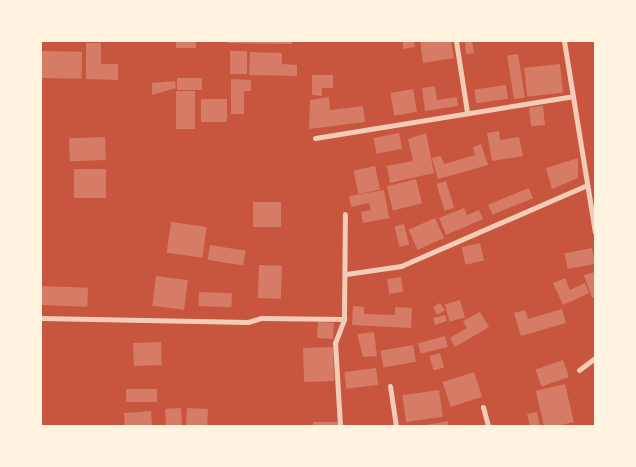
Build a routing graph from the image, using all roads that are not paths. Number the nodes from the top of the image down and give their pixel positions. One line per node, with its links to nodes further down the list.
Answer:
1 (456, 41): 4 (street)
2 (564, 41): 3 (street)
3 (573, 96): 4 (street); 6 (street)
4 (467, 112): 5 (street)
5 (315, 138)
6 (587, 185): 8 (street); 9 (street)
7 (345, 214): 9 (street)
8 (595, 232)
9 (346, 274): 11 (street)
10 (41, 318): 11 (street)
11 (344, 319): 16 (street)
12 (595, 358): 13 (street)
13 (579, 370)
14 (390, 386): 17 (street)
15 (483, 407): 18 (street)
16 (340, 426)
17 (396, 426)
18 (488, 426)

